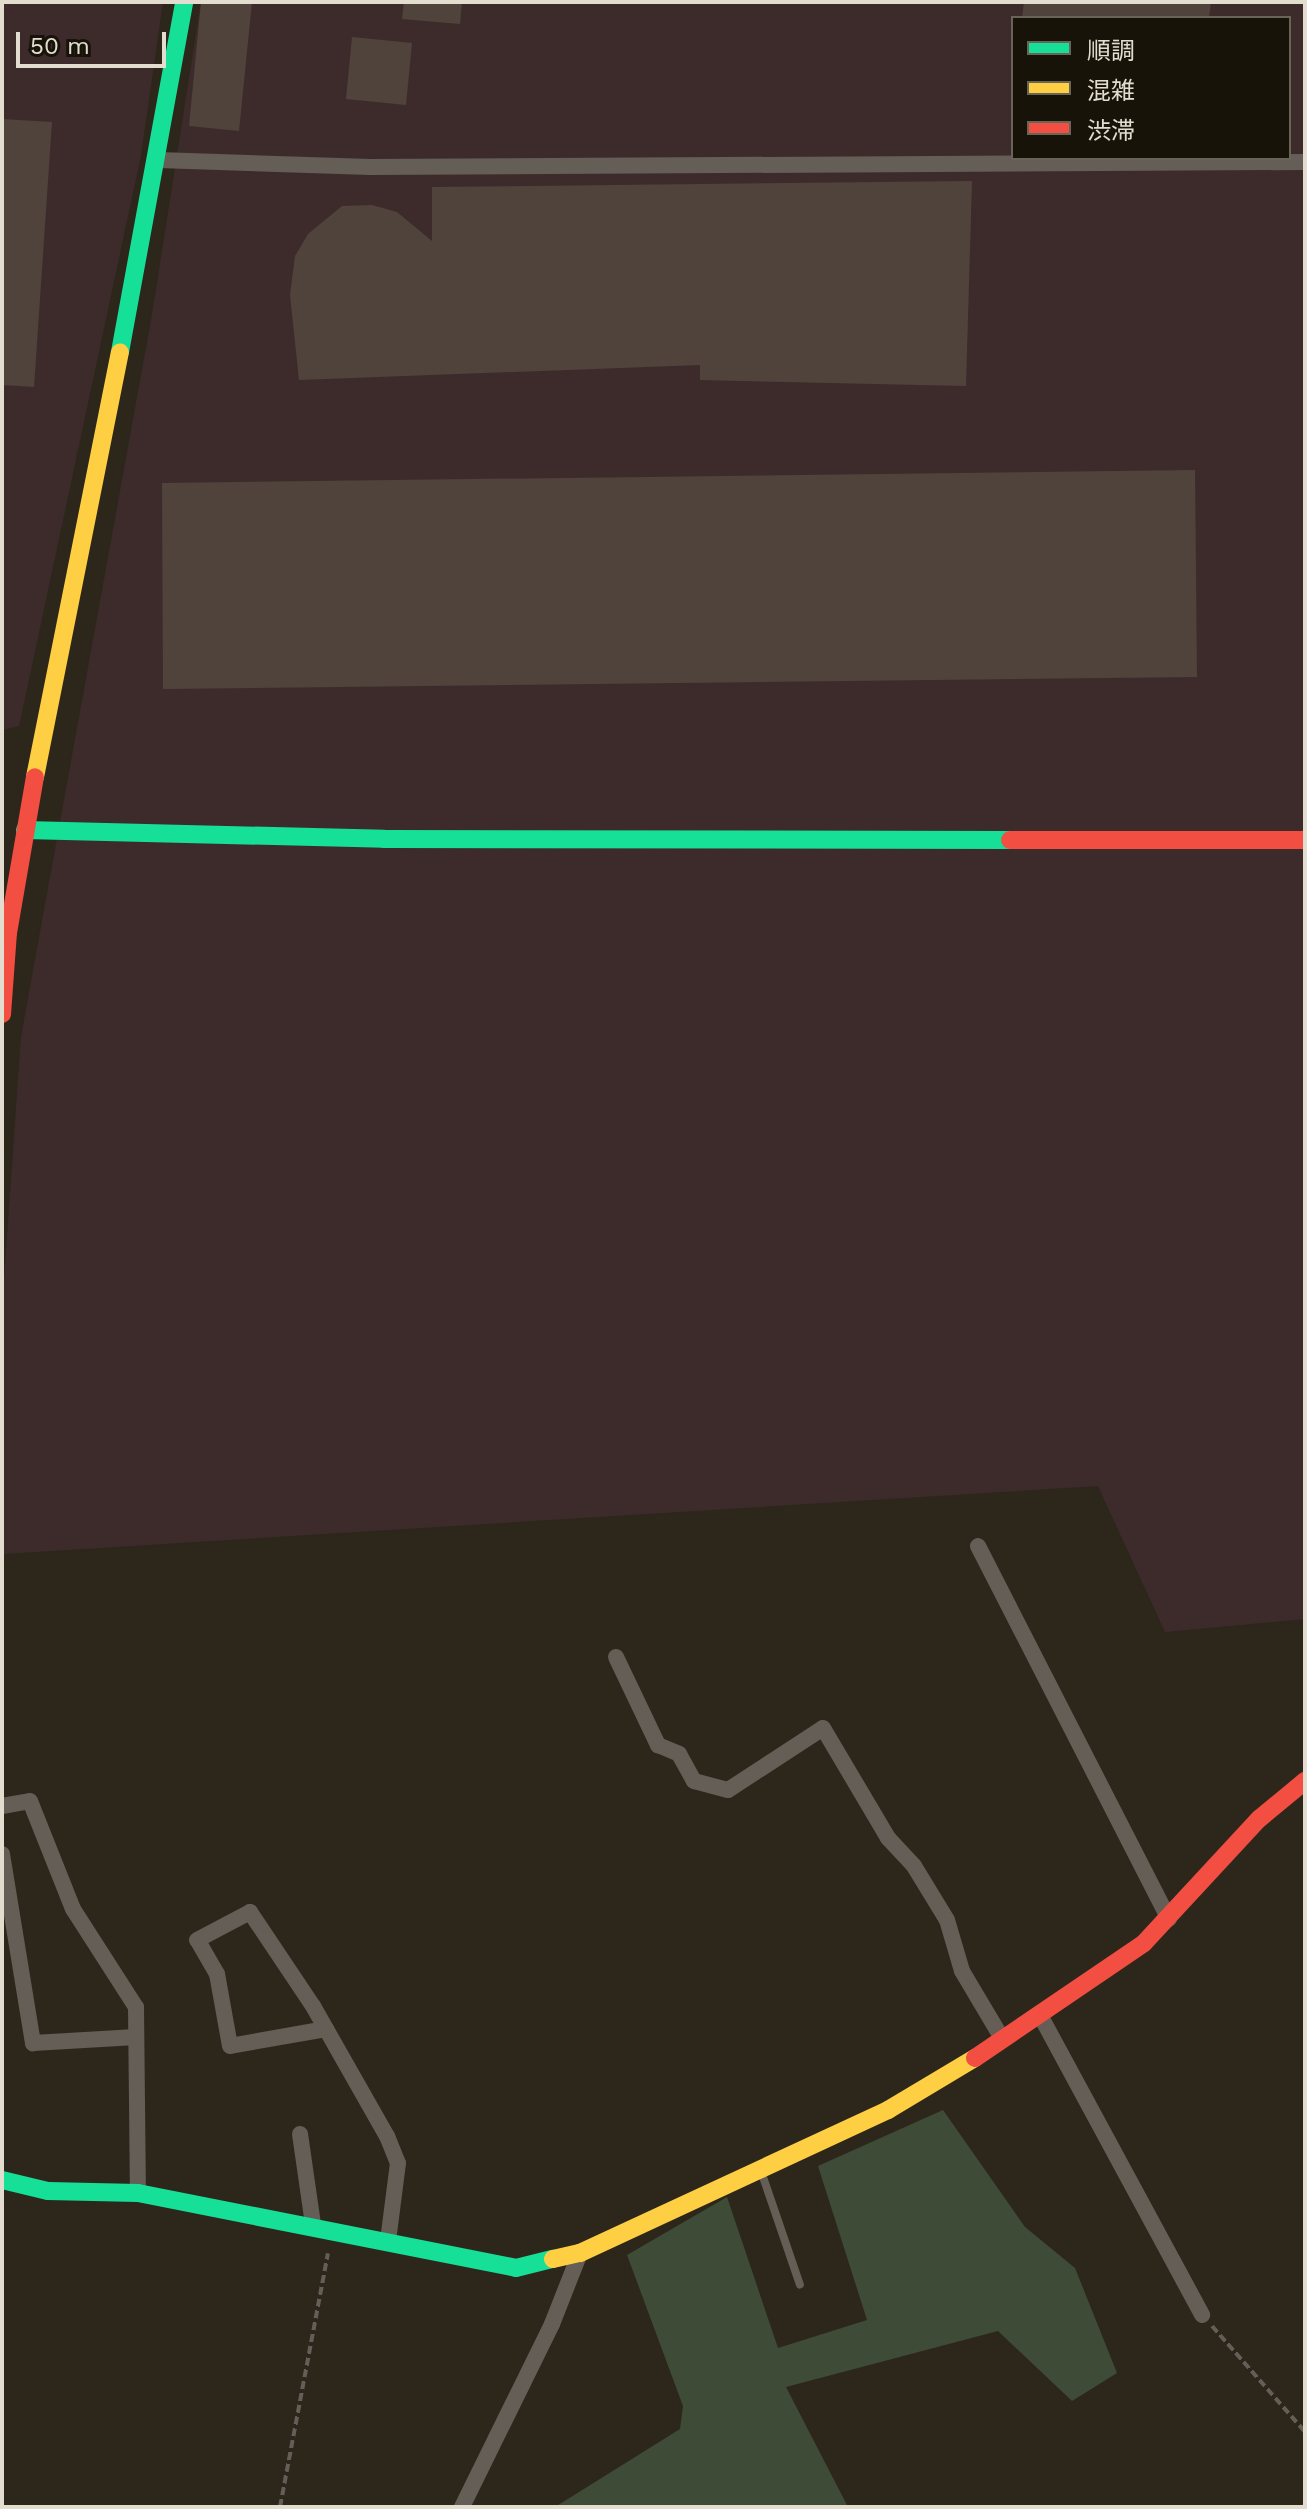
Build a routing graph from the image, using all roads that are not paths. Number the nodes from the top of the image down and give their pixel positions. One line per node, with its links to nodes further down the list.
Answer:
1 (184, 2): 2 (street)
2 (158, 160): 3 (street); 4 (street)
3 (1305, 162)
4 (25, 830): 5 (street); 6 (street)
5 (1305, 840)
6 (5, 934): 7 (street)
7 (2, 1014)
8 (978, 1546): 13 (street)
9 (616, 1657): 17 (street)
10 (1305, 1781): 13 (street)
11 (2, 1806): 16 (street)
12 (2, 1854): 16 (street)
13 (1169, 1919): 14 (street)
14 (1040, 2015): 17 (street); 26 (street)
15 (326, 2029): 15 (street); 23 (street)
16 (136, 2037): 21 (street)
17 (1003, 2040): 19 (street)
18 (300, 2134): 22 (street)
19 (761, 2170): 24 (street); 25 (lane)
20 (2, 2180): 21 (street)
21 (138, 2193): 22 (street)
22 (313, 2224): 23 (street)
23 (388, 2241): 24 (street)
24 (580, 2253): 27 (street)
25 (800, 2285)
26 (1202, 2315)
27 (462, 2507)

